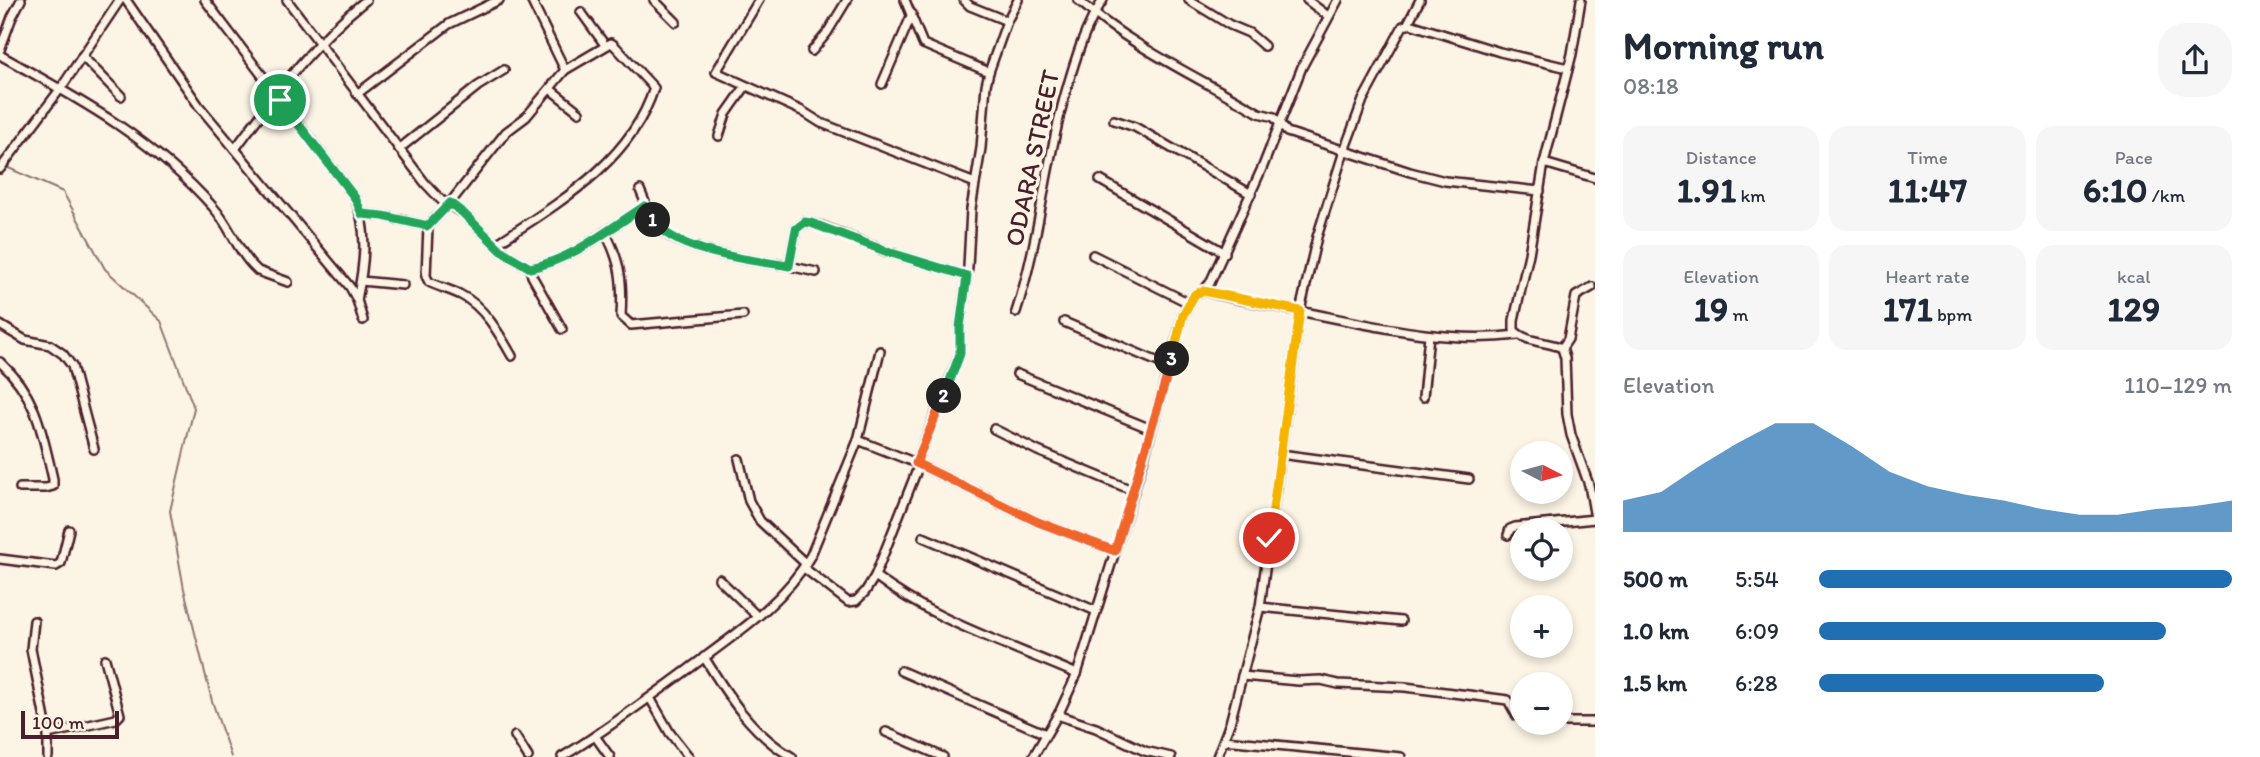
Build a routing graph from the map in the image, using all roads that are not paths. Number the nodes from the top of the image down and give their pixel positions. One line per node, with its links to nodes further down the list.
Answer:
1 (21, 0): 32 (street)
2 (120, 0): 35 (street)
3 (126, 0): 51 (street)
4 (205, 0): 45 (street)
5 (287, 0): 29 (street)
6 (366, 0): 29 (street)
7 (499, 0): 44 (street)
8 (531, 0): 38 (street)
9 (654, 0): 27 (street)
10 (759, 0): 41 (street)
11 (847, 0): 33 (street)
12 (905, 0): 23 (street)
13 (964, 0): 26 (street)
14 (1018, 0): 26 (street)
15 (1078, 0): 24 (street)
16 (1103, 0): 24 (street, ODARA STREET)
17 (1189, 0): 31 (street)
18 (1307, 0): 25 (street)
19 (1338, 0): 25 (street)
20 (1420, 0): 28 (street)
21 (1581, 0): 36 (street)
22 (581, 12): 30 (street)
23 (912, 13): 39 (street); 40 (street)
24 (1094, 14): 49 (street); 82 (street, ODARA STREET)
25 (1328, 16): 49 (street)
26 (1007, 21): 39 (street)
27 (676, 22)
28 (1407, 25): 36 (street); 53 (street)
29 (318, 42): 44 (street); 45 (street)
30 (604, 45): 38 (street); 67 (street)
31 (1264, 46)
32 (0, 50)
33 (812, 51)
34 (0, 55): 42 (street)
35 (82, 56): 42 (street); 46 (street)
36 (1568, 68): 54 (street)
37 (504, 70): 52 (street)
38 (565, 70): 43 (street)
39 (989, 72): 58 (street)
40 (882, 84)
41 (745, 87): 50 (street); 58 (street)
42 (61, 88): 55 (street); 75 (street)
43 (550, 89): 47 (street); 62 (street)
44 (357, 94): 52 (street)
45 (276, 95): 51 (street); 64 (street)
46 (121, 96)
47 (579, 113)
48 (1114, 120): 61 (street)
49 (1279, 125): 53 (street); 61 (street)
50 (719, 136)
51 (235, 149): 79 (street)
52 (399, 149): 62 (street)
53 (1344, 151): 60 (street); 81 (street)
54 (1544, 163): 56 (street); 60 (street)
55 (0, 169)
56 (1595, 178)
57 (1100, 180): 68 (street)
58 (975, 183): 73 (street)
59 (640, 190): 63 (street)
60 (1540, 191): 89 (street)
61 (1251, 194): 68 (street)
62 (450, 203): 65 (street); 67 (street)
63 (645, 206): 66 (street); 70 (street)
64 (362, 214): 65 (street); 74 (street)
65 (428, 226): 92 (street)
66 (605, 232): 71 (street); 83 (street)
67 (496, 244): 71 (street)
68 (1225, 253): 78 (street)
69 (1093, 255): 80 (street)
70 (789, 266): 72 (street); 73 (street)
71 (530, 268): 87 (street)
72 (816, 272)
73 (967, 276): 103 (street)
74 (361, 281): 76 (street); 79 (street)
75 (288, 282)
76 (403, 285)
77 (1592, 287): 90 (street)
78 (1203, 291): 80 (street); 81 (street)
79 (357, 300): 84 (street)
80 (1189, 303): 94 (street)
81 (1300, 311): 88 (street); 101 (street)
82 (1016, 312)
83 (743, 315)
84 (363, 320)
85 (1064, 322): 94 (street)
86 (0, 325): 100 (street)
87 (562, 328)
88 (1429, 335): 89 (street); 96 (street)
89 (1518, 335): 90 (street)
90 (1562, 348): 107 (street)
91 (880, 351): 99 (street)
92 (512, 356)
93 (0, 362): 105 (street)
94 (1170, 367): 98 (street)
95 (1017, 373): 98 (street)
96 (1423, 397)
97 (994, 429): 106 (street)
98 (1151, 429): 106 (street)
99 (858, 440): 103 (street); 113 (street)
100 (94, 449)
101 (1280, 454): 104 (street); 116 (street)
102 (739, 459): 113 (street)
103 (918, 464): 111 (street); 114 (street)
104 (1469, 480)
105 (20, 488)
106 (1134, 491): 111 (street)
107 (1595, 519): 109 (street)
108 (69, 530): 112 (street)
109 (1508, 536)
110 (923, 537): 117 (street)
111 (1115, 551): 117 (street)
112 (0, 559)
113 (805, 566): 114 (street); 118 (street)
114 (875, 576): 124 (street)
115 (719, 579): 118 (street)
116 (1260, 607): 120 (street); 125 (street)
117 (1096, 611): 124 (street)
118 (757, 616): 121 (street)
119 (34, 621): 132 (street)
120 (1401, 621)
121 (704, 657): 126 (street); 142 (street)
122 (105, 659): 132 (street)
123 (901, 671): 133 (street)
124 (1077, 674): 128 (street)
125 (1242, 676): 127 (street); 136 (street)
126 (650, 698): 135 (street); 141 (street)
127 (1510, 704)
128 (1057, 715): 133 (street); 145 (street)
129 (1573, 722): 130 (street)
130 (1595, 722)
131 (886, 732): 143 (street)
132 (48, 734): 137 (street)
133 (1046, 734): 144 (street)
134 (515, 736): 138 (street)
135 (595, 736): 139 (street); 140 (street)
136 (1224, 740): 146 (street); 147 (street)
137 (48, 757)
138 (528, 757)
139 (562, 757)
140 (610, 757)
141 (689, 757)
142 (792, 757)
143 (943, 757)
144 (1033, 757)
145 (1171, 757)
146 (1217, 757)
147 (1401, 757)

